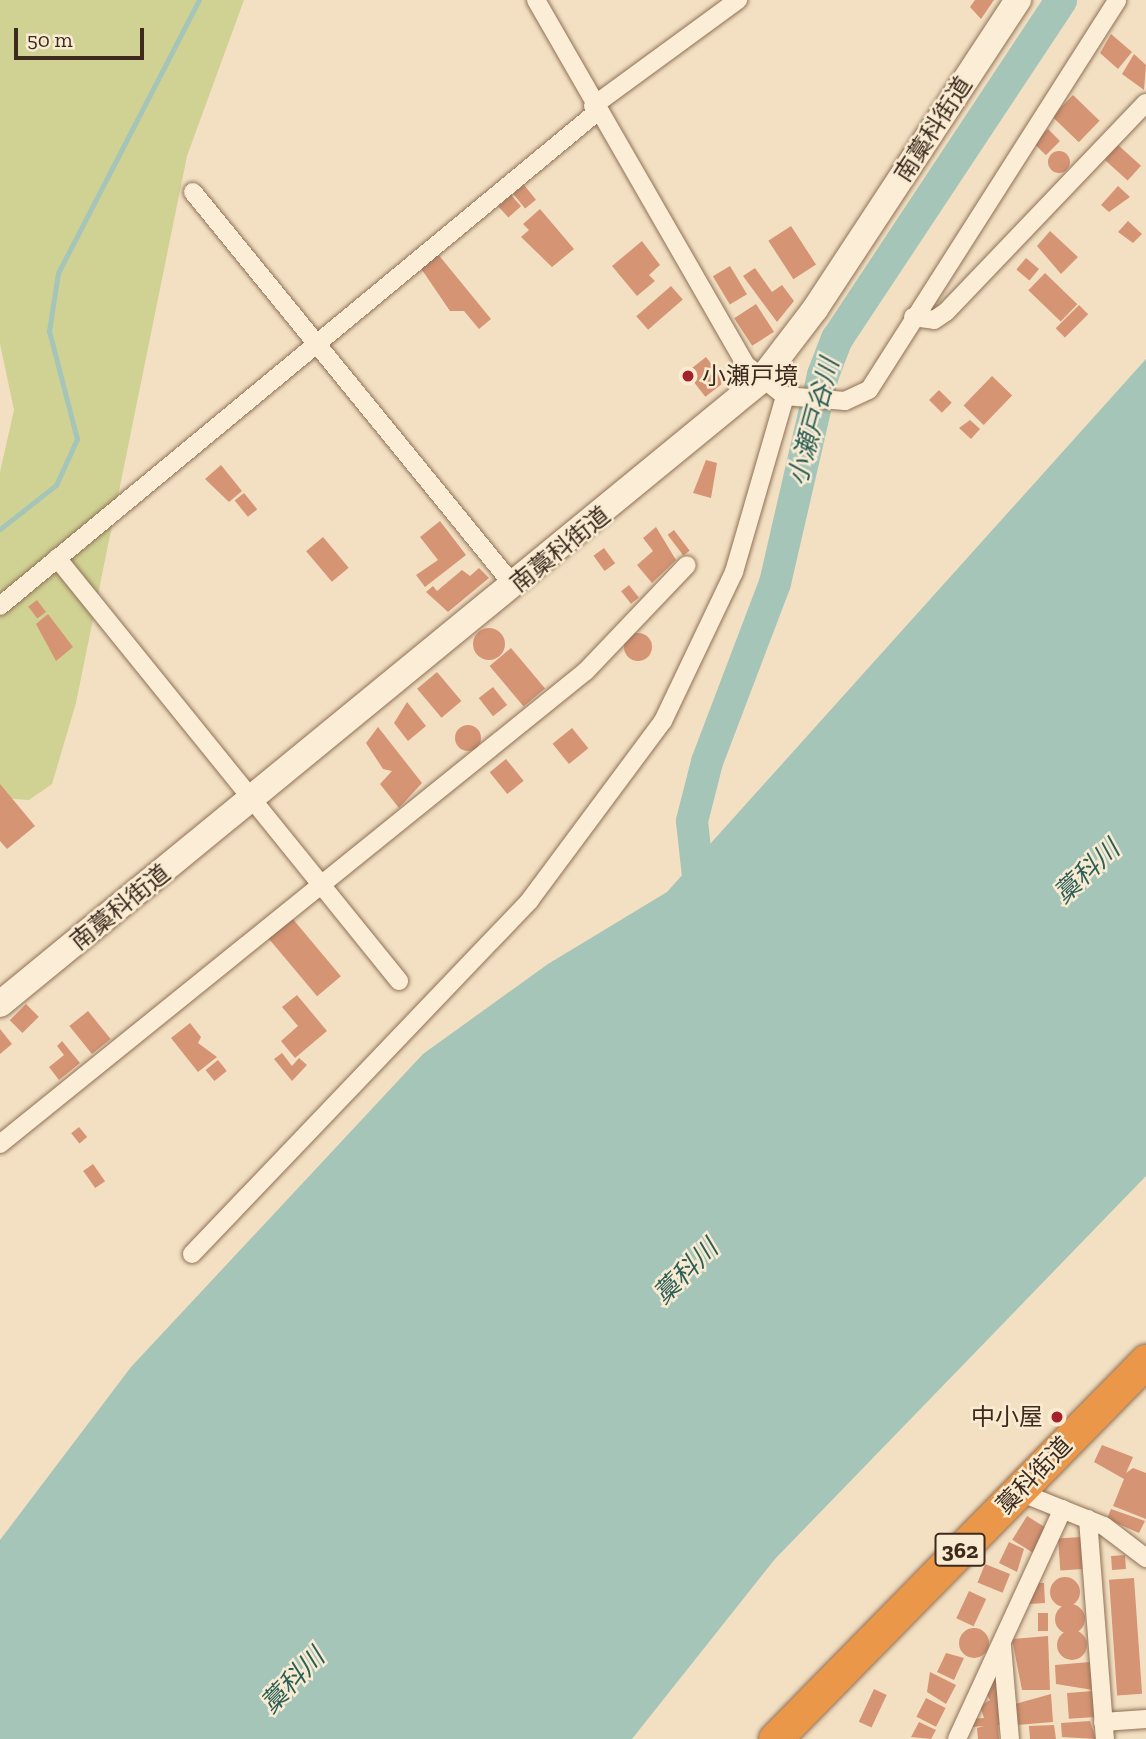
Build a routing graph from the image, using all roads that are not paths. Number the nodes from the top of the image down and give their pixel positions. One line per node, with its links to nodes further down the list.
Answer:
1 (536, 0): 6 (street)
2 (738, 0): 6 (street)
3 (1018, 0): 10 (main road, 南藁科街道)
4 (1117, 0): 8 (street)
5 (1146, 103): 8 (street)
6 (595, 109): 9 (street); 10 (street)
7 (193, 192): 9 (street)
8 (913, 317): 11 (street)
9 (318, 343): 12 (street); 14 (street)
10 (760, 381): 11 (street); 14 (main road, 南藁科街道)
11 (785, 396): 21 (street)
12 (57, 558): 15 (street); 16 (street)
13 (687, 565): 17 (street)
14 (514, 586): 16 (main road, 南藁科街道)
15 (0, 606)
16 (251, 800): 17 (street); 19 (main road, 南藁科街道)
17 (322, 886): 18 (street); 20 (street)
18 (399, 981)
19 (0, 1004)
20 (0, 1144)
21 (192, 1254)
22 (1146, 1361): 23 (highway, 藁科街道 / 362)
23 (1017, 1491): 24 (street); 30 (highway, 藁科街道 / 362)
24 (1063, 1509): 25 (street); 27 (street)
25 (1088, 1519): 26 (street); 29 (street)
26 (1146, 1558)
27 (1001, 1643): 31 (street); 32 (street)
28 (1146, 1719): 29 (street)
29 (1104, 1730)
30 (775, 1739)
31 (957, 1739)
32 (1010, 1739)

